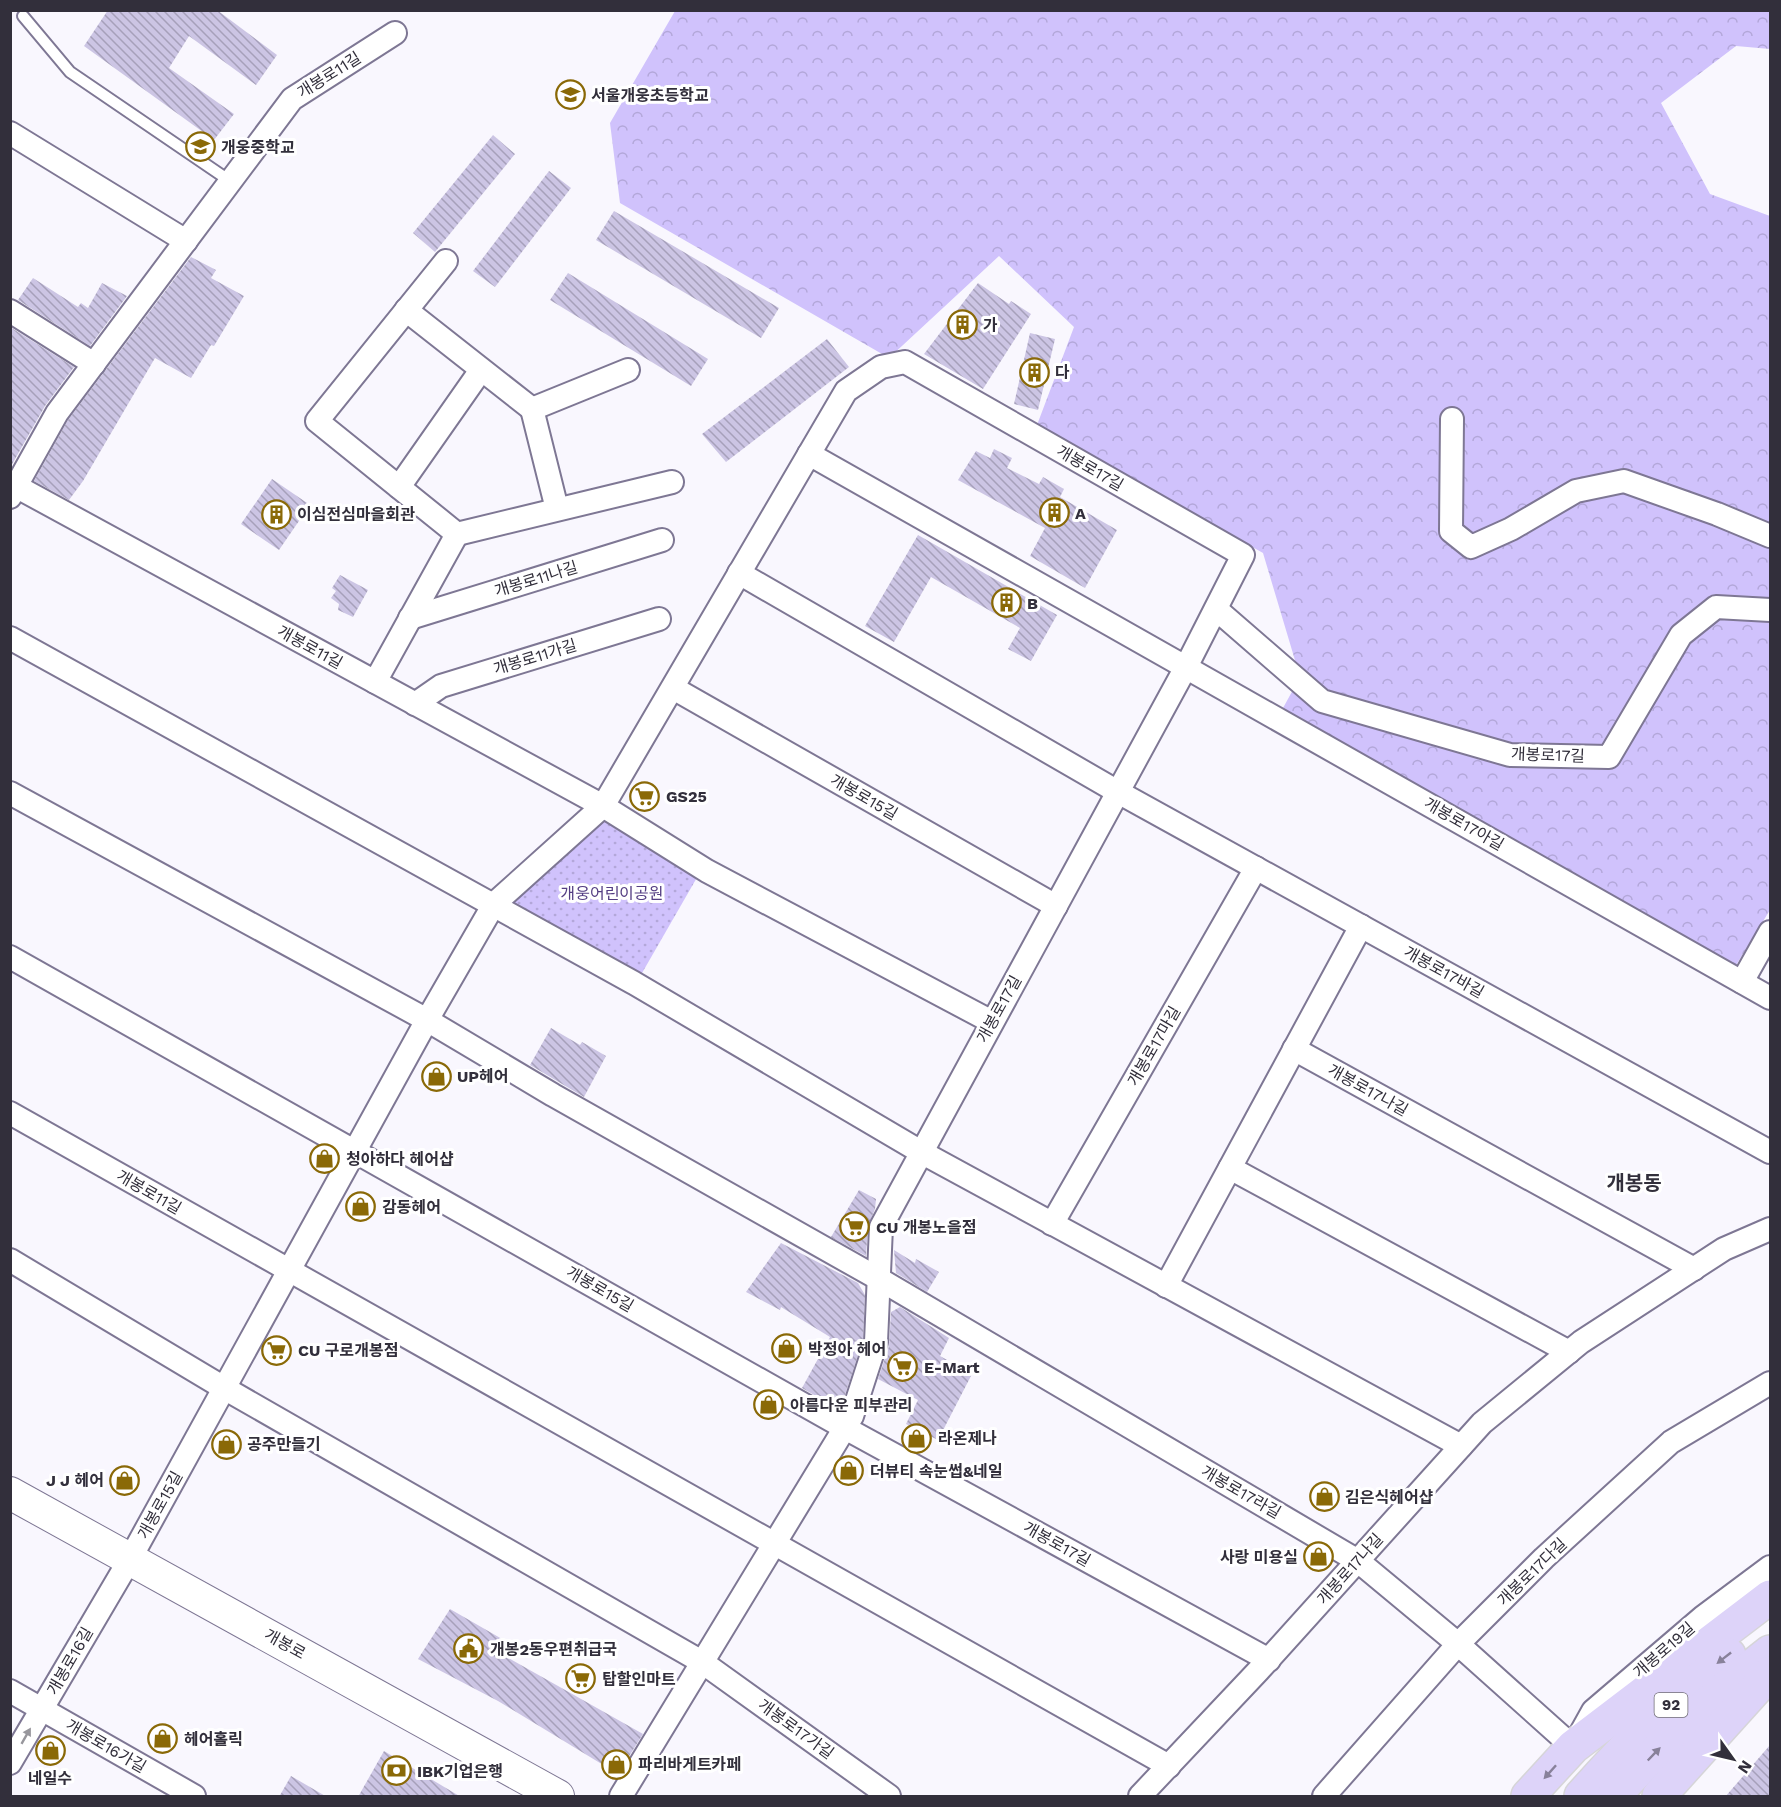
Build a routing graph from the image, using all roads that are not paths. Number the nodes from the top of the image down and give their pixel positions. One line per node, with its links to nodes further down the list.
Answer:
1 (22, 16): 4 (lane)
2 (395, 33): 4 (street, 개봉로11길)
3 (10, 133): 5 (street)
4 (230, 181): 5 (street, 개봉로11길)
5 (186, 241): 9 (street, 개봉로11길)
6 (446, 261): 7 (street)
7 (406, 310): 11 (street); 17 (street)
8 (10, 311): 9 (street)
9 (94, 363): 18 (street, 개봉로11길)
10 (881, 367): 15 (street, 개봉로15길); 24 (street, 개봉로17길)
11 (481, 370): 13 (street); 17 (street)
12 (628, 370): 13 (street)
13 (532, 409): 19 (street)
14 (1452, 419): 21 (street)
15 (809, 454): 23 (street, 개봉로15길); 29 (street)
16 (672, 482): 19 (street)
17 (399, 487): 20 (street)
18 (12, 489): 30 (street, 개봉로11길)
19 (557, 509): 20 (street)
20 (457, 534): 26 (street)
21 (1770, 536)
22 (662, 540): 26 (street, 개봉로11나길)
23 (740, 573): 31 (street, 개봉로15길); 34 (street)
24 (1216, 609): 25 (street, 개봉로17길); 29 (street, 개봉로17길)
25 (1770, 610)
26 (410, 618): 30 (street)
27 (659, 619): 32 (street, 개봉로11가길)
28 (10, 638): 37 (street)
29 (1186, 667): 34 (street, 개봉로17길); 42 (street, 개봉로17아길)
30 (375, 682): 32 (street, 개봉로11길)
31 (673, 688): 35 (street, 개봉로15길); 38 (street, 개봉로15길)
32 (415, 704): 35 (street, 개봉로11길)
33 (10, 792): 44 (street)
34 (1118, 792): 36 (street, 개봉로17바길); 38 (street, 개봉로17길)
35 (603, 806): 37 (street, 개봉로15길); 45 (street)
36 (1256, 868): 39 (street, 개봉로17바길); 52 (street, 개봉로17마길)
37 (494, 904): 44 (street, 개봉로15길); 49 (street)
38 (1056, 906): 45 (street, 개봉로17길)
39 (1361, 926): 46 (street); 50 (street, 개봉로17바길)
40 (1770, 932): 42 (street)
41 (10, 957): 48 (street)
42 (1742, 982): 43 (street, 개봉로17아길)
43 (1770, 998)
44 (427, 1020): 48 (street, 개봉로15길); 57 (street)
45 (992, 1022): 49 (street, 개봉로17길)
46 (1294, 1049): 51 (street); 55 (street, 개봉로17나길)
47 (10, 1113): 56 (street, 개봉로11길)
48 (355, 1150): 56 (street, 개봉로15길); 62 (street, 개봉로15길)
49 (921, 1152): 52 (street); 57 (street, 개봉로17길)
50 (1770, 1152)
51 (1230, 1168): 58 (street); 59 (street)
52 (1052, 1224): 58 (street)
53 (1770, 1229): 55 (street, 개봉로17나길)
54 (10, 1260): 61 (street)
55 (1694, 1269): 59 (street, 개봉로17나길)
56 (288, 1272): 61 (street, 개봉로15길); 65 (street)
57 (879, 1279): 62 (street, 개봉로17길); 67 (street, 개봉로17라길)
58 (1166, 1286): 63 (street)
59 (1569, 1352): 63 (street, 개봉로17나길)
60 (1770, 1383): 71 (street, 개봉로17다길)
61 (224, 1388): 66 (street, 개봉로15길); 74 (street)
62 (844, 1428): 65 (street, 개봉로17길); 73 (street, 개봉로17길)
63 (1461, 1446): 67 (street, 개봉로17나길)
64 (10, 1492): 66 (main road, 개봉로)
65 (775, 1542): 74 (street, 개봉로17길); 82 (street)
66 (130, 1559): 78 (street, 개봉로16길); 86 (main road, 개봉로)
67 (1358, 1561): 71 (street, 개봉로17라길); 73 (street, 개봉로17나길)
68 (1770, 1567): 80 (street, 개봉로19길)
69 (1770, 1597): 80 (main road)
70 (1770, 1622): 92 (main road, 92, one-way to 92)
71 (1458, 1644): 80 (street, 개봉로17라길); 90 (street, 개봉로17다길)
72 (1770, 1652): 93 (main road, 92, one-way to 72)
73 (1269, 1660): 82 (street, 개봉로17나길)
74 (702, 1662): 87 (street, 개봉로17길); 88 (street, 개봉로17가길)
75 (1770, 1673): 79 (main road)
76 (1770, 1686): 79 (main road)
77 (10, 1691): 78 (street, 개봉로16가길)
78 (42, 1709): 81 (street, 개봉로16길, one-way to 78); 84 (street, 개봉로16가길)
79 (1709, 1744): 83 (main road)
80 (1573, 1747): 91 (main road, one-way to 91)
81 (10, 1763)
82 (1169, 1766): 89 (street, 개봉로17나길)
83 (1668, 1787)
84 (165, 1790): 85 (street, 개봉로16가길)
85 (194, 1797)
86 (558, 1797)
87 (621, 1797)
88 (889, 1797)
89 (1140, 1797)
90 (1324, 1797)
91 (1528, 1797)
92 (1581, 1797)
93 (1614, 1797)

